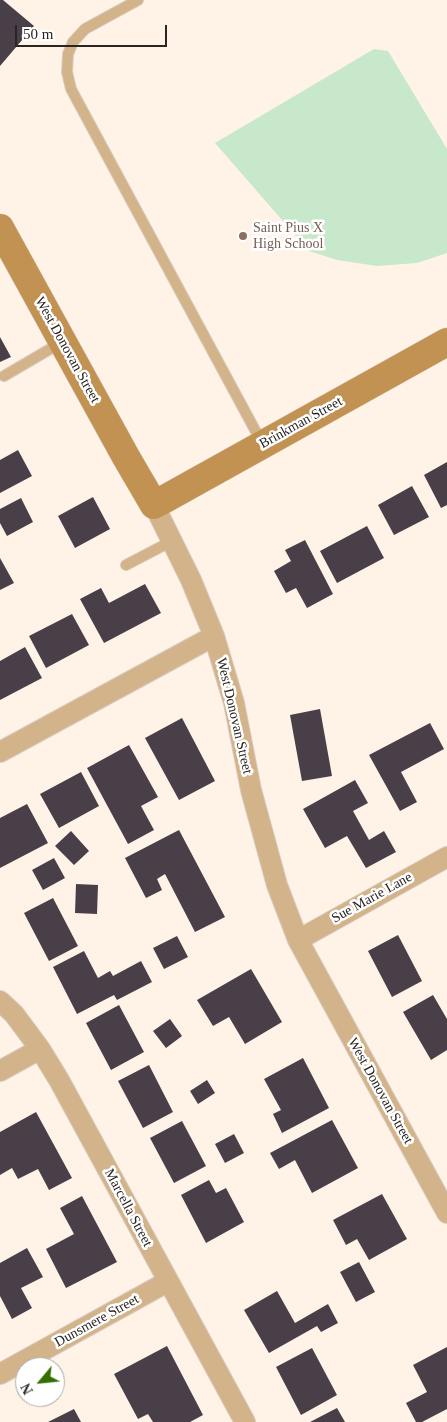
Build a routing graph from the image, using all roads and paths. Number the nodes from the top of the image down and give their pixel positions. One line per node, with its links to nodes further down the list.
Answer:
1 (138, 0): 6 (lane)
2 (0, 228): 3 (street, West Donovan Street)
3 (62, 342): 5 (lane); 7 (street, West Donovan Street)
4 (447, 342): 6 (street, Brinkman Street)
5 (4, 376)
6 (262, 444): 7 (street, Brinkman Street)
7 (154, 505): 8 (street, West Donovan Street)
8 (172, 541): 9 (lane); 10 (street, West Donovan Street)
9 (126, 565)
10 (214, 636): 11 (street); 13 (street, West Donovan Street)
11 (0, 752)
12 (447, 857): 13 (street, Sue Marie Lane)
13 (298, 940): 17 (street, West Donovan Street)
14 (0, 1001): 15 (street, Marcella Street)
15 (40, 1049): 16 (street); 18 (street, Marcella Street)
16 (0, 1071)
17 (447, 1213)
18 (167, 1282): 19 (street, Dunsmere Street); 20 (street, Marcella Street)
19 (0, 1374)
20 (244, 1422)

